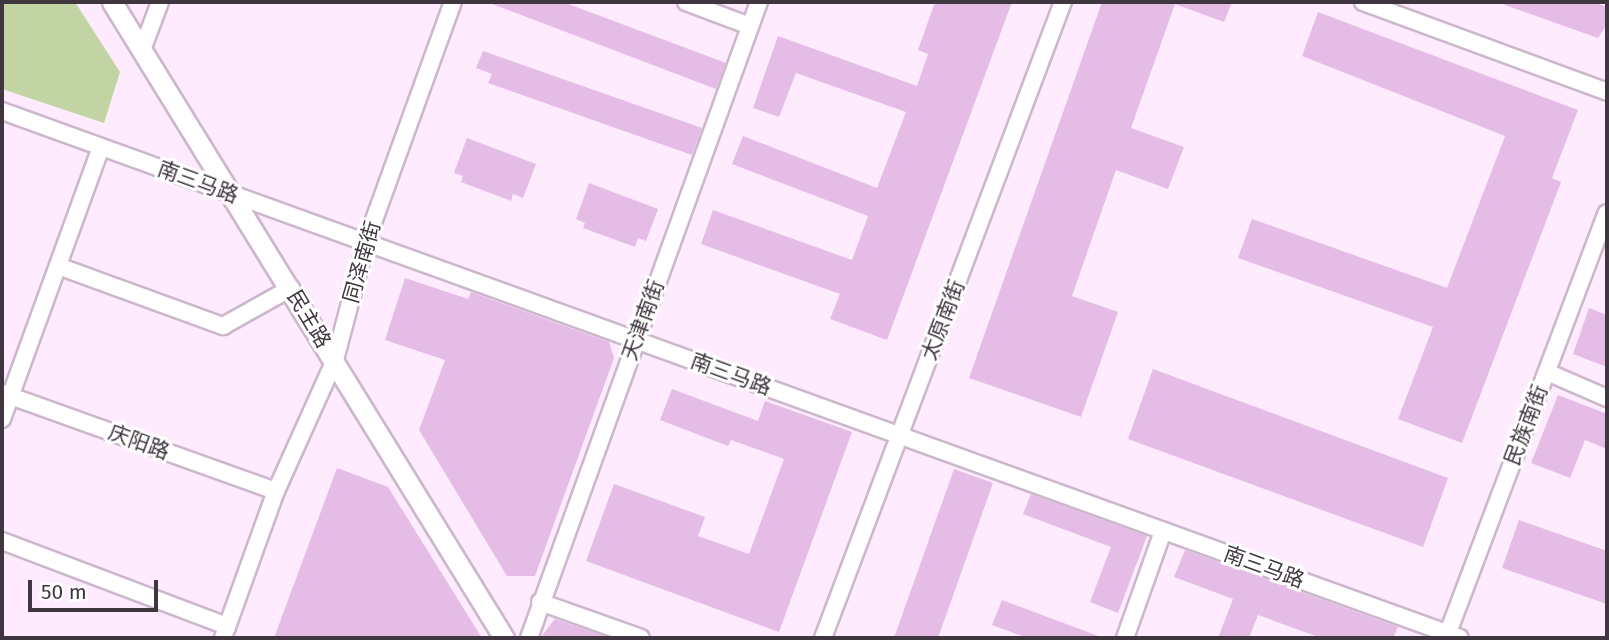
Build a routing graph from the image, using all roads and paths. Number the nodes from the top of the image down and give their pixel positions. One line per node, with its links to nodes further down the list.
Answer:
1 (112, 2): 9 (street, 民主路)
2 (160, 2): 9 (street)
3 (453, 2): 15 (street, 同泽南街)
4 (686, 2): 8 (street)
5 (759, 2): 8 (street, 天津南街)
6 (1063, 2): 24 (street, 太原南街)
7 (1363, 2): 10 (street)
8 (750, 26): 18 (street, 天津南街)
9 (142, 50): 13 (street, 民主路)
10 (1607, 92)
11 (2, 111): 12 (street, 南三马路)
12 (101, 147): 13 (street, 南三马路); 16 (street)
13 (226, 192): 15 (street, 南三马路); 17 (street, 民主路)
14 (1607, 213): 20 (street, 民族南街)
15 (366, 242): 18 (street, 南三马路); 19 (street, 同泽南街)
16 (58, 265): 17 (street); 21 (street)
17 (291, 288): 19 (street, 民主路)
18 (635, 340): 24 (street, 南三马路); 28 (street, 天津南街)
19 (335, 360): 25 (street, 同泽南街); 31 (street, 民主路)
20 (1547, 372): 22 (street); 30 (street, 民族南街)
21 (6, 395): 23 (street); 25 (street, 庆阳路)
22 (1607, 398)
23 (2, 419)
24 (899, 435): 26 (street, 南三马路); 34 (street, 太原南街)
25 (276, 491): 29 (street, 同泽南街)
26 (1163, 531): 30 (street, 南三马路); 35 (street)
27 (2, 541): 29 (street)
28 (540, 602): 32 (street, 天津南街); 33 (street)
29 (225, 632)
30 (1451, 637)
31 (504, 638)
32 (529, 638)
33 (641, 638)
34 (823, 638)
35 (1125, 638)

